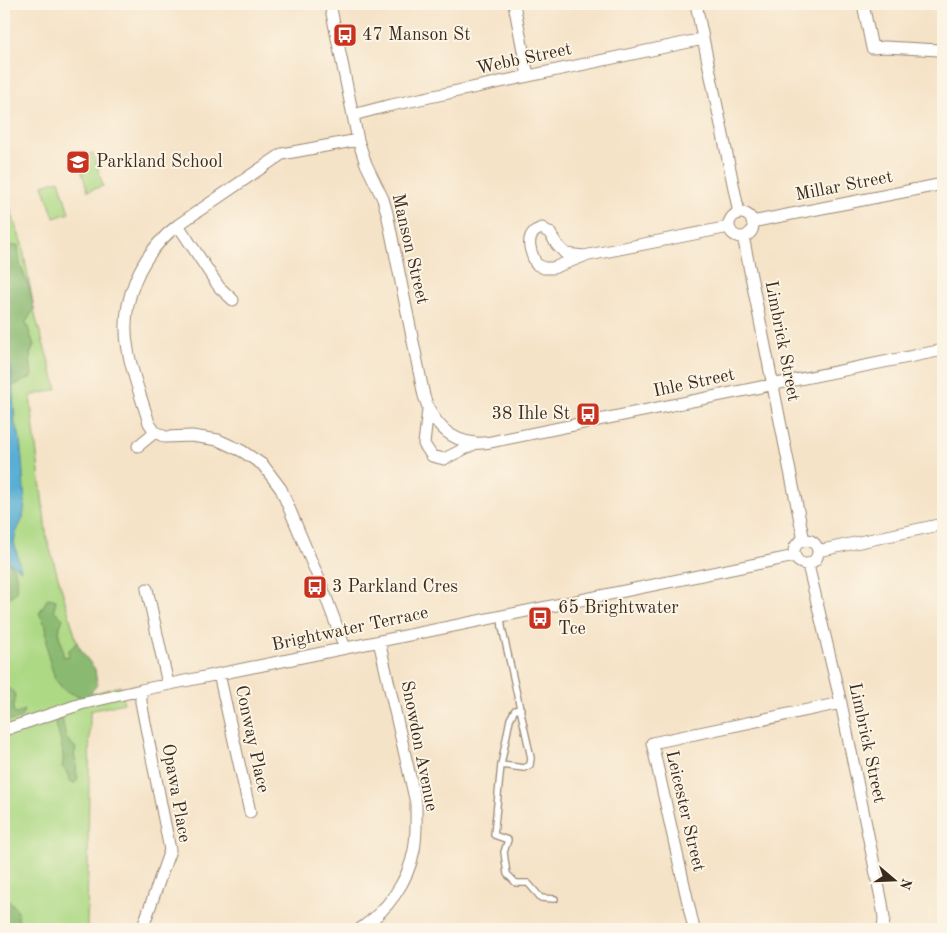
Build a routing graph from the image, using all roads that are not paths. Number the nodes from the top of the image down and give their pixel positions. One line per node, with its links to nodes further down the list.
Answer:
1 (330, 4): 8 (street, Manson Street)
2 (514, 4): 7 (street)
3 (696, 4): 5 (street)
4 (863, 4): 6 (street)
5 (703, 39): 7 (street, Webb Street); 11 (street)
6 (940, 50)
7 (528, 76): 8 (street, Webb Street)
8 (353, 115): 9 (street, Manson Street)
9 (358, 140): 13 (street); 20 (street, Manson Street)
10 (943, 184): 12 (street, Millar Street)
11 (737, 214): 12 (street); 14 (street)
12 (752, 222): 15 (street)
13 (178, 225): 17 (street); 21 (street)
14 (729, 228): 15 (street); 16 (street)
15 (742, 237): 19 (street, Limbrick Street)
16 (584, 256): 16 (street)
17 (232, 300)
18 (943, 350): 19 (street, Ihle Street)
19 (772, 384): 23 (street, Ihle Street); 26 (street, Limbrick Street)
20 (428, 408): 22 (street, Manson Street); 23 (street)
21 (155, 432): 24 (street); 33 (street)
22 (453, 436): 23 (street, Ihle Street)
23 (476, 443)
24 (138, 446)
25 (943, 524): 27 (street)
26 (804, 540): 27 (street); 28 (street)
27 (818, 551): 29 (street)
28 (795, 556): 29 (street); 31 (street, Brightwater Terrace)
29 (808, 565): 37 (street, Limbrick Street)
30 (147, 589): 35 (street)
31 (500, 616): 32 (street, Brightwater Terrace); 38 (lane)
32 (379, 641): 33 (street, Brightwater Terrace); 44 (street, Snowdon Avenue)
33 (345, 648): 34 (street, Brightwater Terrace)
34 (219, 674): 35 (street, Brightwater Terrace); 41 (street, Conway Place)
35 (168, 684): 36 (street, Brightwater Terrace)
36 (141, 690): 39 (street, Brightwater Terrace); 43 (street, Opawa Place)
37 (841, 703): 45 (street, Leicester Street); 46 (street, Limbrick Street)
38 (521, 709): 40 (lane); 40 (lane)
39 (4, 730)
40 (501, 765): 42 (lane)
41 (250, 812)
42 (555, 899)
43 (146, 929)
44 (360, 929)
45 (694, 929)
46 (882, 929)

